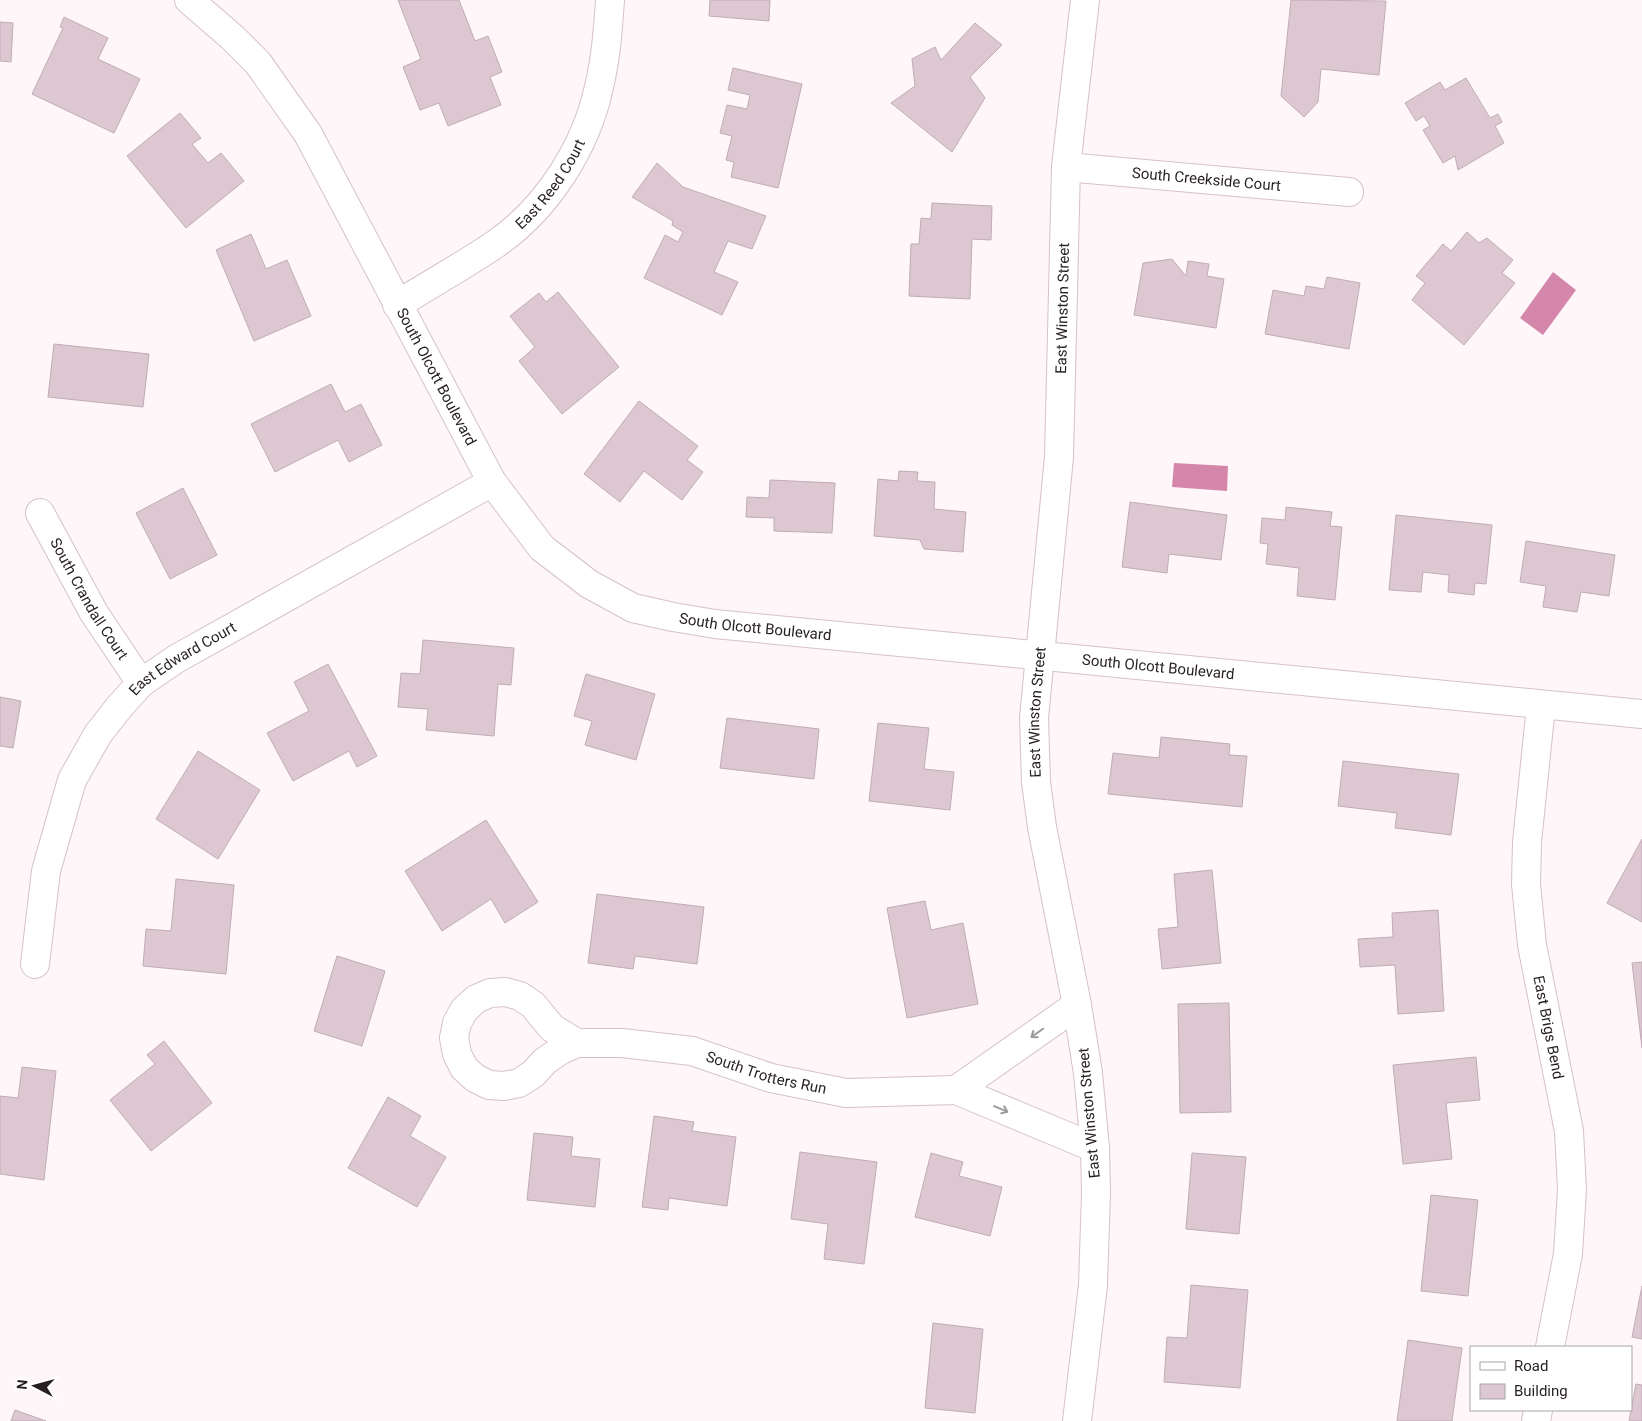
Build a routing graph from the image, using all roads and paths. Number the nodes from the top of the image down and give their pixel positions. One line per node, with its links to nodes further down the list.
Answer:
1 (189, 0): 6 (street, South Olcott Boulevard)
2 (610, 0): 6 (street, East Reed Court)
3 (1085, 0): 4 (street, East Winston Street)
4 (1066, 167): 5 (street, South Creekside Court); 9 (street, East Winston Street)
5 (1349, 192)
6 (397, 305): 7 (street, South Olcott Boulevard)
7 (492, 482): 9 (street, South Olcott Boulevard); 10 (street, East Edward Court)
8 (40, 513): 10 (street, South Crandall Court)
9 (1040, 655): 11 (street, South Olcott Boulevard); 14 (street, East Winston Street)
10 (141, 683): 13 (street, East Edward Court)
11 (1541, 706): 12 (street, South Olcott Boulevard); 18 (street, East Brigs Bend)
12 (1642, 714)
13 (35, 964)
14 (1077, 1005): 16 (street, one-way to 16); 17 (street, East Winston Street)
15 (577, 1043): 16 (street, South Trotters Run)
16 (956, 1090): 17 (street, South Trotters Run, one-way to 17)
17 (1095, 1148): 19 (street, East Winston Street)
18 (1550, 1346)
19 (1077, 1421)

